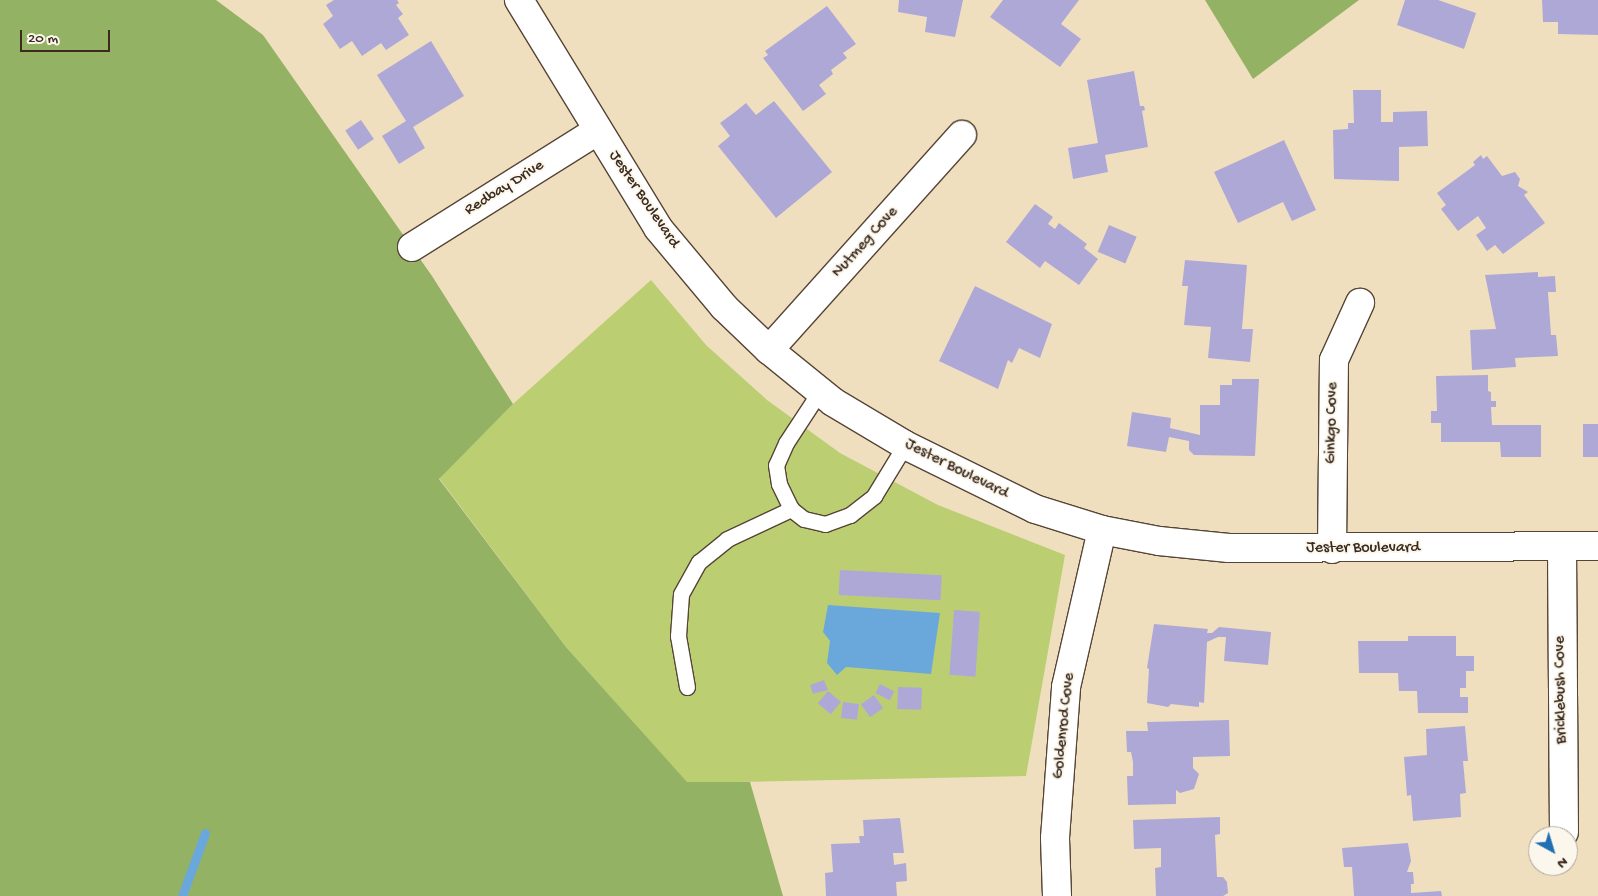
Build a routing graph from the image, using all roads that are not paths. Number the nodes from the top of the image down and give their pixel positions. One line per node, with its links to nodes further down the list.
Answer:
1 (519, 0): 2 (street, Jester Boulevard)
2 (597, 131): 4 (street, Redbay Drive); 6 (street, Jester Boulevard)
3 (962, 135): 6 (street, Nutmeg Cove)
4 (412, 248)
5 (1360, 303): 13 (street, Ginkgo Cove)
6 (769, 350): 7 (street, Jester Boulevard)
7 (820, 391): 8 (street, Jester Boulevard); 9 (lane)
8 (905, 445): 9 (lane); 10 (street, Jester Boulevard)
9 (791, 509): 14 (lane)
10 (1102, 530): 13 (street, Jester Boulevard); 16 (street, Goldenrod Cove)
11 (1598, 546): 12 (street, Jester Boulevard)
12 (1562, 548): 13 (street, Jester Boulevard); 15 (street, Bricklebush Cove)
13 (1332, 549)
14 (687, 687)
15 (1564, 826)
16 (1057, 896)

